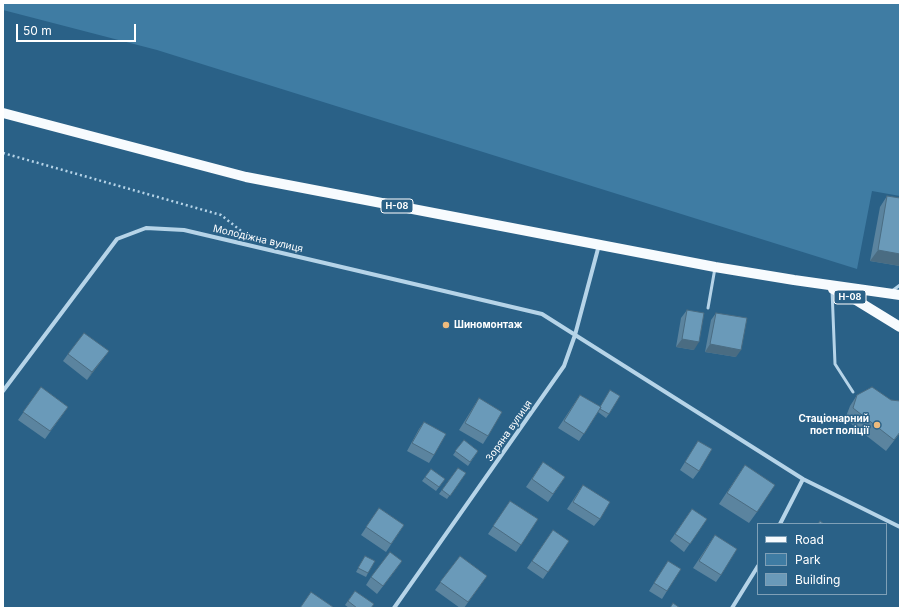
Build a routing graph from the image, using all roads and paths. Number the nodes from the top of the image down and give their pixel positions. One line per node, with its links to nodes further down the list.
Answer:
1 (3, 113): 4 (main road, Н-08)
2 (3, 153): 3 (path)
3 (250, 237)
4 (599, 245): 5 (main road, Н-08); 13 (street, Зоряна вулиця)
5 (715, 267): 6 (main road, Н-08); 11 (lane)
6 (794, 280): 8 (main road, Н-08); 9 (main road, Н-08)
7 (900, 285): 9 (lane)
8 (832, 289): 12 (main road, Н-08); 15 (lane)
9 (889, 293): 10 (main road, Н-08)
10 (900, 295)
11 (708, 308)
12 (900, 327)
13 (575, 335): 14 (street, Молодіжна вулиця); 16 (street, Молодіжна вулиця); 20 (street, Зоряна вулиця)
14 (3, 391)
15 (853, 392)
16 (803, 479): 17 (street); 18 (street, Молодіжна вулиця)
17 (781, 523)
18 (900, 527)
19 (757, 568): 21 (street)
20 (394, 608)
21 (732, 608)

